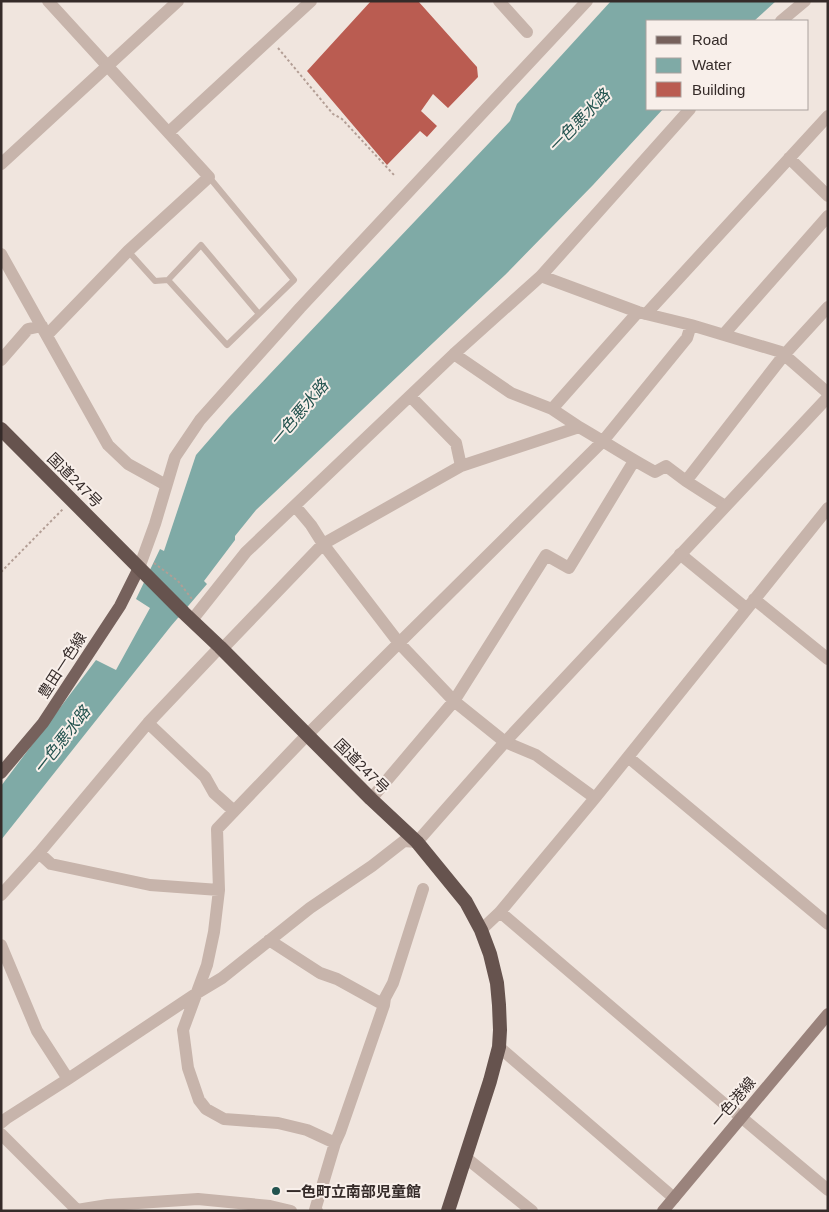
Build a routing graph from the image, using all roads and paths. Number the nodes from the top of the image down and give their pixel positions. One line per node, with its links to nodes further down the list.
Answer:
1 (48, 1): 10 (street)
2 (178, 1): 10 (street)
3 (311, 1): 9 (street)
4 (499, 1): 8 (street)
5 (587, 1): 42 (street)
6 (805, 1): 7 (street)
7 (781, 20)
8 (527, 32)
9 (270, 39): 13 (street); 16 (path)
10 (107, 66): 13 (street); 15 (street)
11 (689, 110): 22 (street)
12 (828, 116): 14 (street)
13 (169, 132): 17 (street)
14 (789, 158): 18 (street); 25 (street)
15 (1, 164)
16 (394, 175)
17 (209, 176): 20 (street); 26 (lane)
18 (828, 196)
19 (828, 216): 29 (street)
20 (128, 250): 23 (lane); 28 (street)
21 (1, 254): 28 (street)
22 (541, 276): 25 (street); 30 (street)
23 (168, 280): 26 (lane); 26 (lane)
24 (828, 307): 31 (street)
25 (642, 313): 27 (street); 35 (street)
26 (259, 314)
27 (691, 325): 29 (street); 38 (street)
28 (44, 331): 32 (street); 42 (street)
29 (724, 334): 31 (street)
30 (454, 354): 34 (street); 35 (street)
31 (784, 355): 33 (street); 41 (street)
32 (1, 360)
33 (828, 395): 45 (street)
34 (410, 396): 40 (street); 44 (street)
35 (552, 409): 36 (street)
36 (579, 427): 38 (street); 40 (street)
37 (1, 429): 51 (highway, 国道247号)
38 (603, 441): 39 (street); 55 (street)
39 (634, 461): 41 (street); 58 (street)
40 (461, 466): 47 (street)
41 (686, 481): 45 (street)
42 (166, 485): 51 (street)
43 (66, 506): 50 (path)
44 (295, 506): 47 (street); 54 (street)
45 (724, 506): 48 (street)
46 (828, 508): 53 (street)
47 (323, 544): 55 (street); 56 (street)
48 (680, 554): 53 (street); 61 (street)
49 (153, 562): 52 (path)
50 (1, 572)
51 (144, 572): 54 (highway, 国道247号); 63 (main road, 豊田一色線)
52 (194, 602)
53 (750, 604): 57 (street); 62 (street)
54 (188, 616): 56 (highway, 国道247号)
55 (399, 643): 58 (street); 60 (street)
56 (220, 646): 59 (street); 60 (highway, 国道247号)
57 (828, 659)
58 (454, 701): 61 (street); 65 (street)
59 (148, 723): 66 (street); 68 (street)
60 (307, 735): 65 (highway, 国道247号); 66 (street)
61 (505, 742): 64 (street); 67 (street)
62 (628, 757): 64 (street); 73 (street)
63 (1, 773)
64 (595, 798): 72 (street)
65 (371, 799): 67 (highway, 国道247号)
66 (234, 811): 70 (street)
67 (417, 842): 74 (highway, 国道247号); 75 (street)
68 (40, 853): 70 (street); 71 (street)
69 (423, 889): 78 (street)
70 (219, 890): 77 (street)
71 (1, 895)
72 (500, 912): 74 (street); 82 (street)
73 (828, 924)
74 (481, 930): 80 (highway, 国道247号)
75 (270, 940): 77 (street); 78 (street)
76 (1, 945): 81 (street)
77 (197, 993): 81 (street); 85 (street)
78 (384, 1005): 85 (street)
79 (828, 1014): 82 (main road, 一色港線)
80 (499, 1047): 86 (highway, 国道247号); 88 (street)
81 (68, 1079): 83 (street)
82 (741, 1117): 87 (street); 88 (main road, 一色港線)
83 (1, 1123)
84 (1, 1134): 90 (street)
85 (335, 1143): 92 (street)
86 (465, 1157): 93 (highway, 国道247号); 94 (street)
87 (828, 1190)
88 (674, 1198): 95 (main road, 一色港線)
89 (198, 1205): 90 (street); 91 (street)
90 (107, 1208)
91 (291, 1211)
92 (316, 1211)
93 (448, 1211)
94 (532, 1211)
95 (663, 1211)

